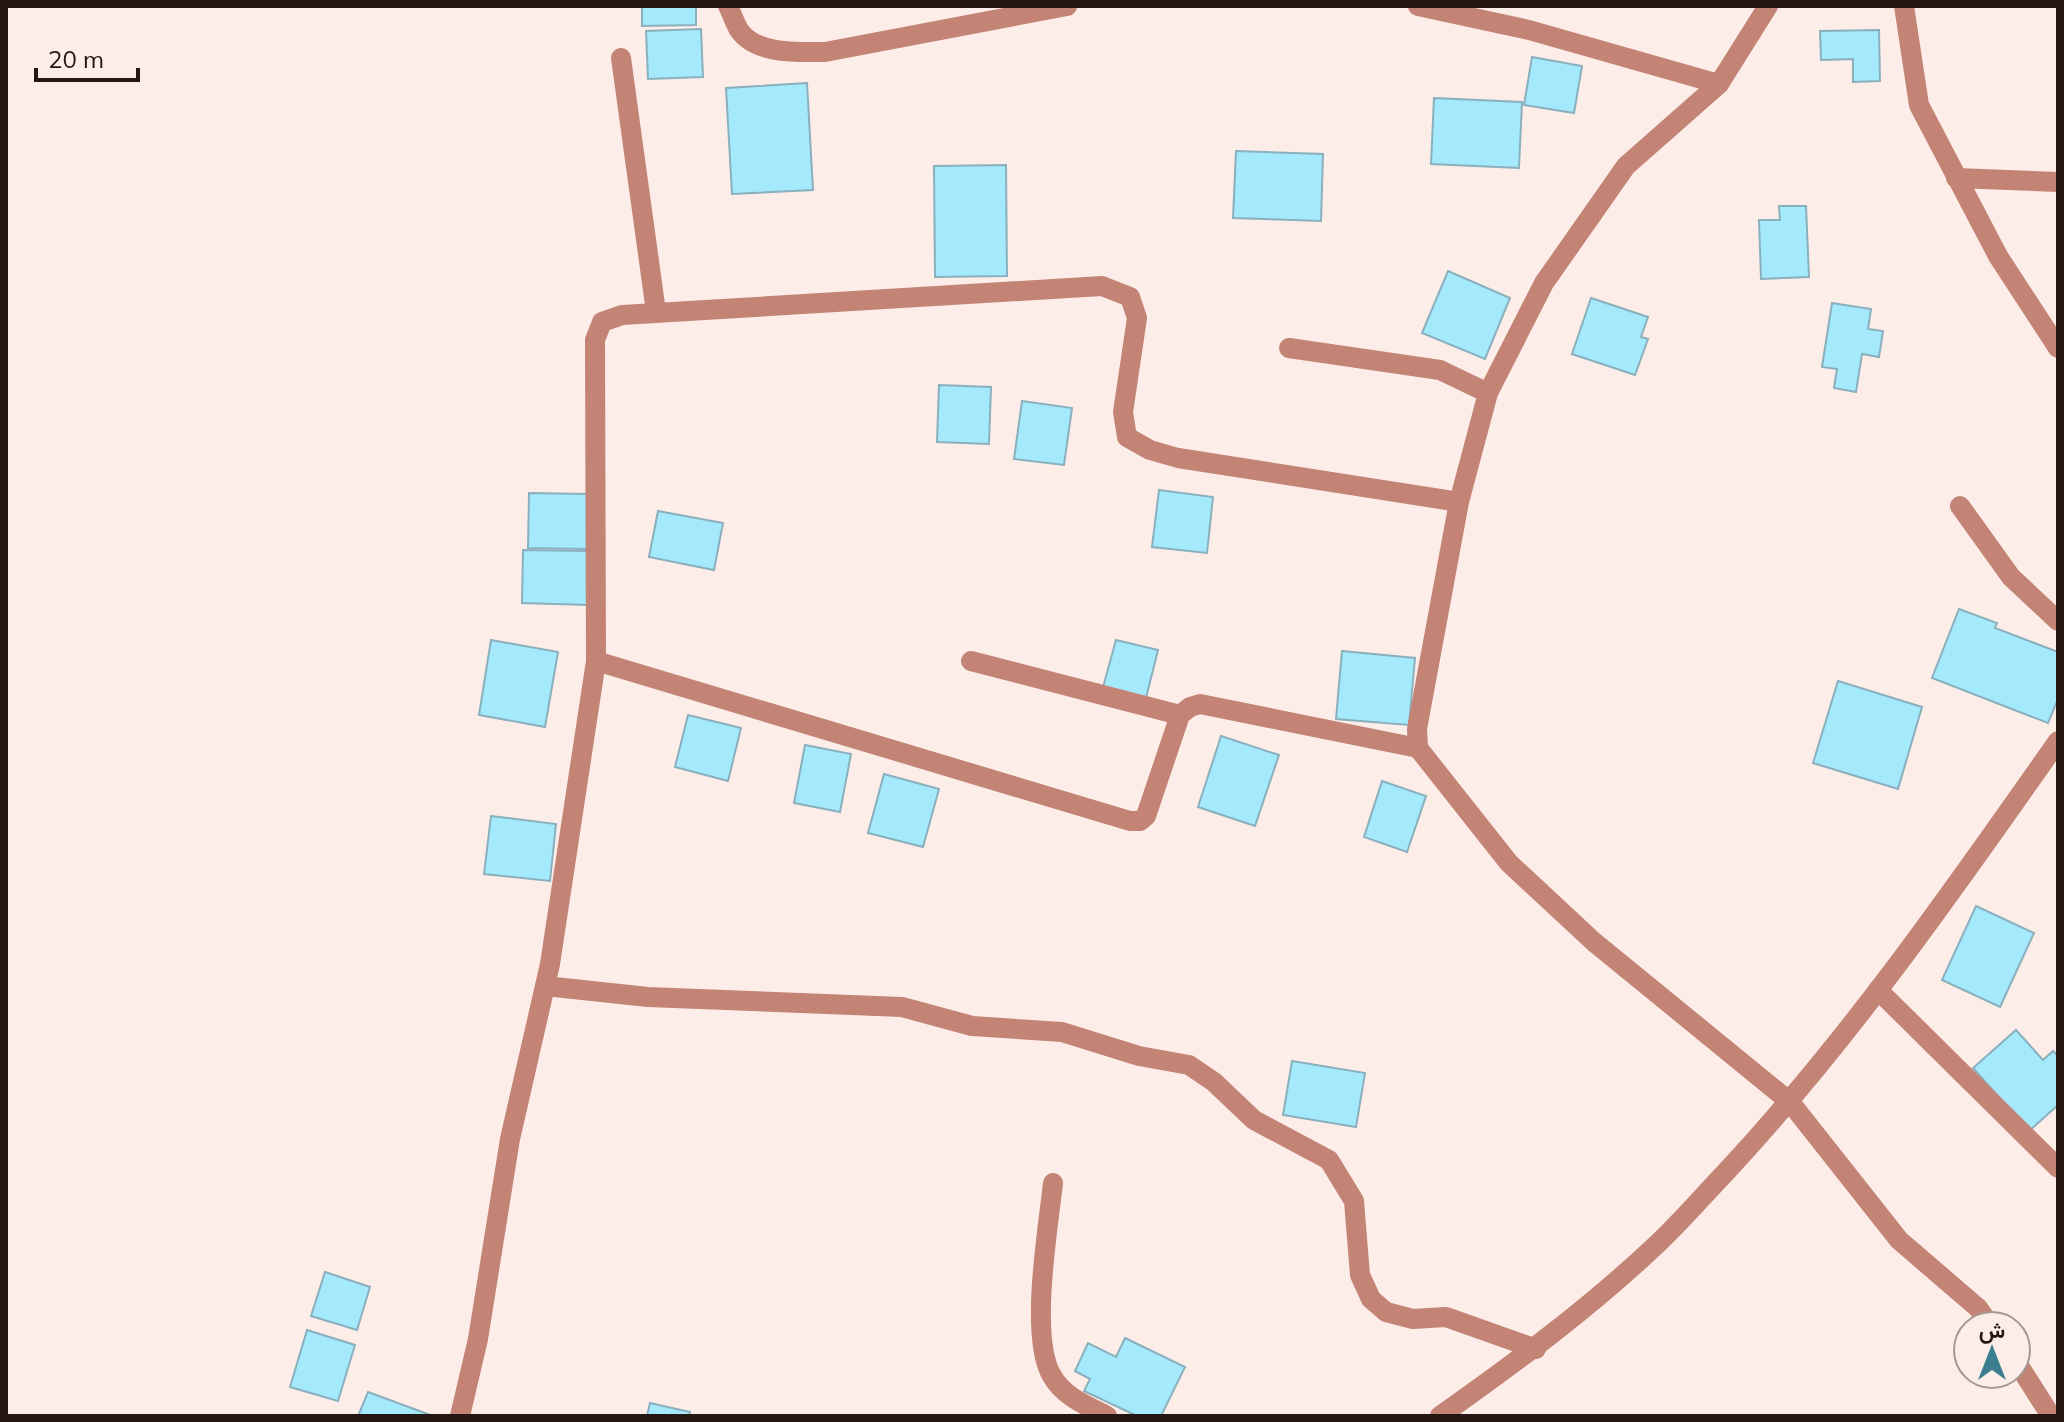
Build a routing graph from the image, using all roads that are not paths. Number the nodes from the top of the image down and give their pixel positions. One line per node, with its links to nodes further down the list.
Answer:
1 (728, 6): 2 (street)
2 (1067, 6)
3 (1418, 6): 7 (street)
4 (1768, 6): 7 (street)
5 (1904, 6): 8 (street)
6 (621, 58): 10 (street)
7 (1719, 84): 13 (street)
8 (1956, 178): 9 (street); 12 (street)
9 (2058, 182)
10 (656, 312): 14 (street); 17 (street)
11 (1289, 348): 13 (street)
12 (2058, 348)
13 (1488, 393): 14 (street)
14 (1459, 502): 21 (street)
15 (1960, 506): 16 (street)
16 (2058, 621)
17 (596, 661): 19 (street); 22 (street)
18 (971, 661): 19 (street)
19 (1180, 715): 21 (street)
20 (2058, 741): 23 (street)
21 (1418, 748): 24 (street)
22 (545, 986): 28 (street); 30 (street)
23 (1878, 990): 24 (street); 25 (street)
24 (1790, 1102): 27 (street); 28 (street)
25 (2058, 1168)
26 (1053, 1183): 31 (street)
27 (1979, 1310)
28 (1536, 1349): 32 (street)
29 (2032, 1386): 33 (street)
30 (460, 1416)
31 (1107, 1416)
32 (1440, 1416)
33 (2051, 1416)

